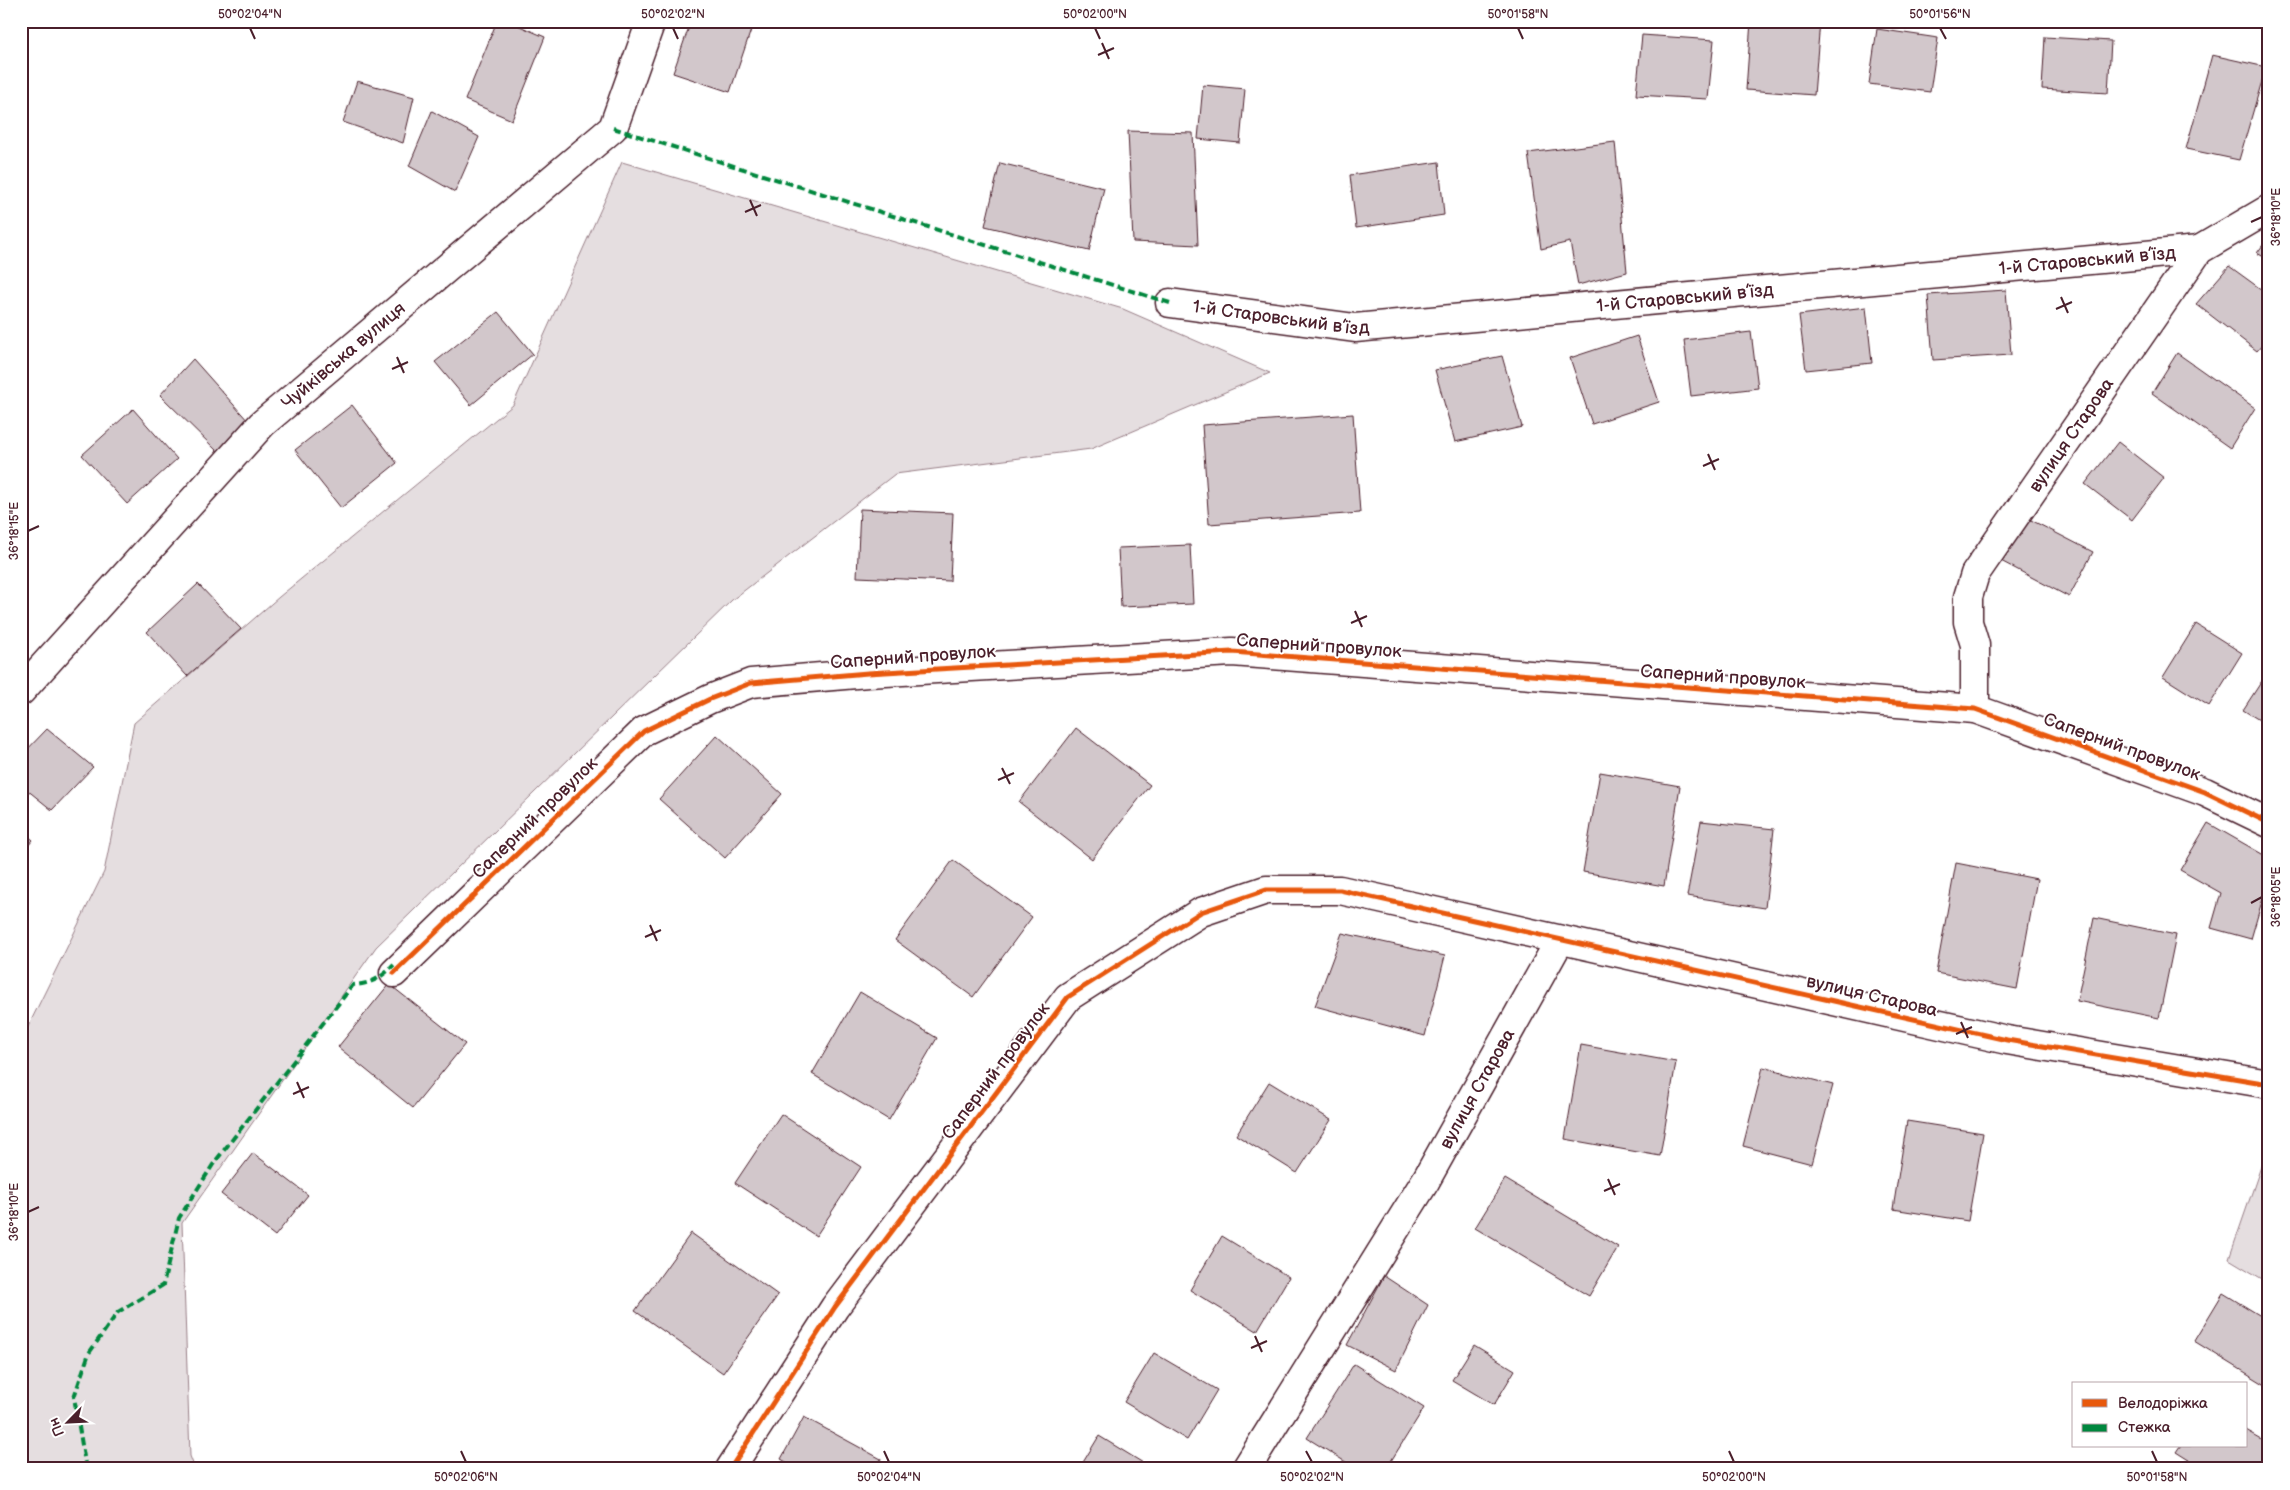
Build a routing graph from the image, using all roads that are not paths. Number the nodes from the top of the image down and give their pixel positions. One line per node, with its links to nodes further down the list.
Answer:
1 (651, 21): 5 (street, Чуйківська вулиця)
2 (2269, 209): 3 (street, вулиця Старова)
3 (2199, 250): 4 (street, 1-й Старовський в’їзд); 6 (street, вулиця Старова)
4 (1170, 303)
5 (21, 691)
6 (1975, 709): 7 (street, Саперний провулок); 9 (street, Саперний провулок)
7 (2269, 823)
8 (1560, 940): 10 (street, вулиця Старова); 11 (street, Саперний провулок); 12 (street, вулиця Старова)
9 (394, 973)
10 (2269, 1084)
11 (730, 1469)
12 (1246, 1469)

